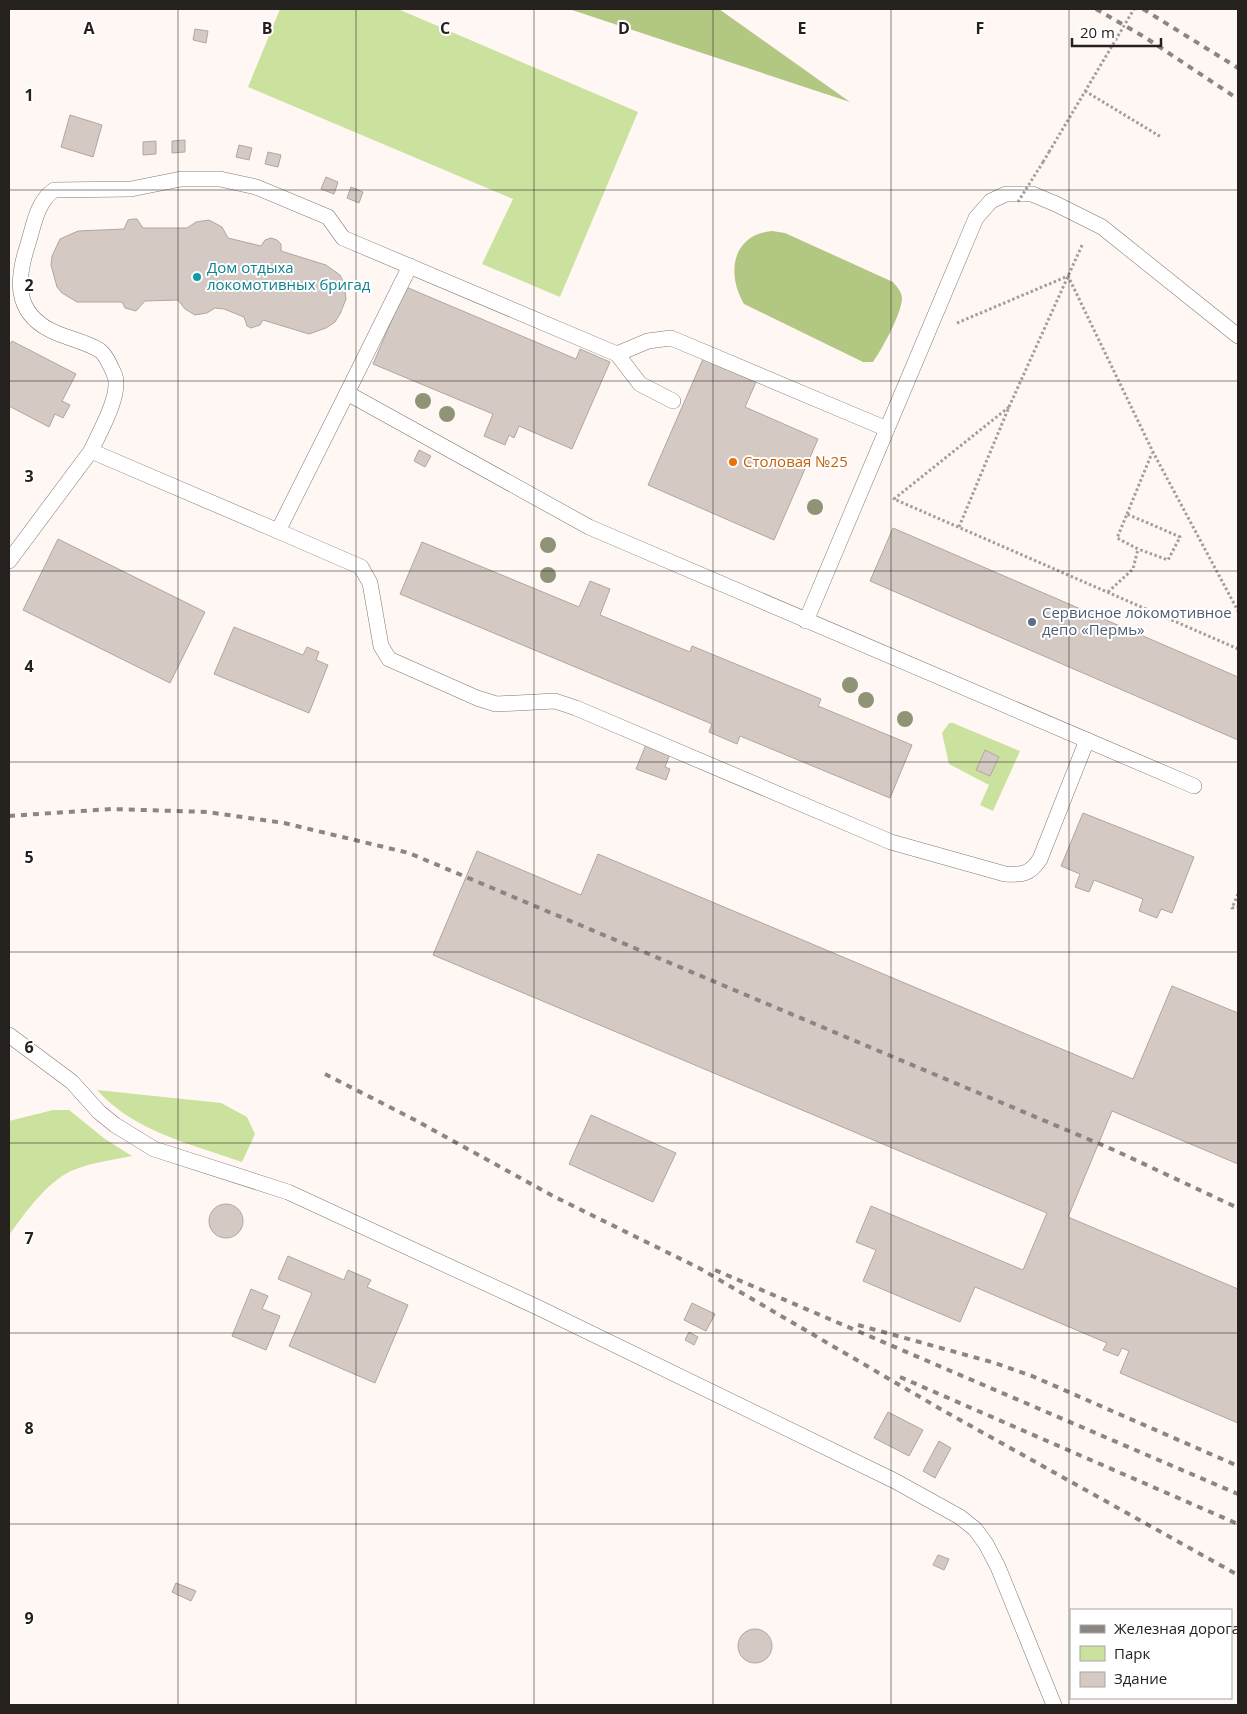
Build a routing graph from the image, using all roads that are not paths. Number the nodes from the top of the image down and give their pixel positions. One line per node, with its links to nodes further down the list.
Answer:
1 (410, 266): 3 (lane); 4 (lane); 7 (lane)
2 (1238, 336): 6 (lane)
3 (617, 354): 5 (lane); 6 (lane)
4 (346, 393): 8 (lane); 10 (lane)
5 (673, 401)
6 (888, 429): 10 (lane)
7 (91, 452): 8 (lane); 9 (lane)
8 (278, 531): 11 (lane)
9 (9, 560)
10 (806, 622): 11 (lane)
11 (1088, 740): 12 (lane)
12 (1194, 786)
13 (9, 1034): 14 (lane)
14 (1054, 1705)

